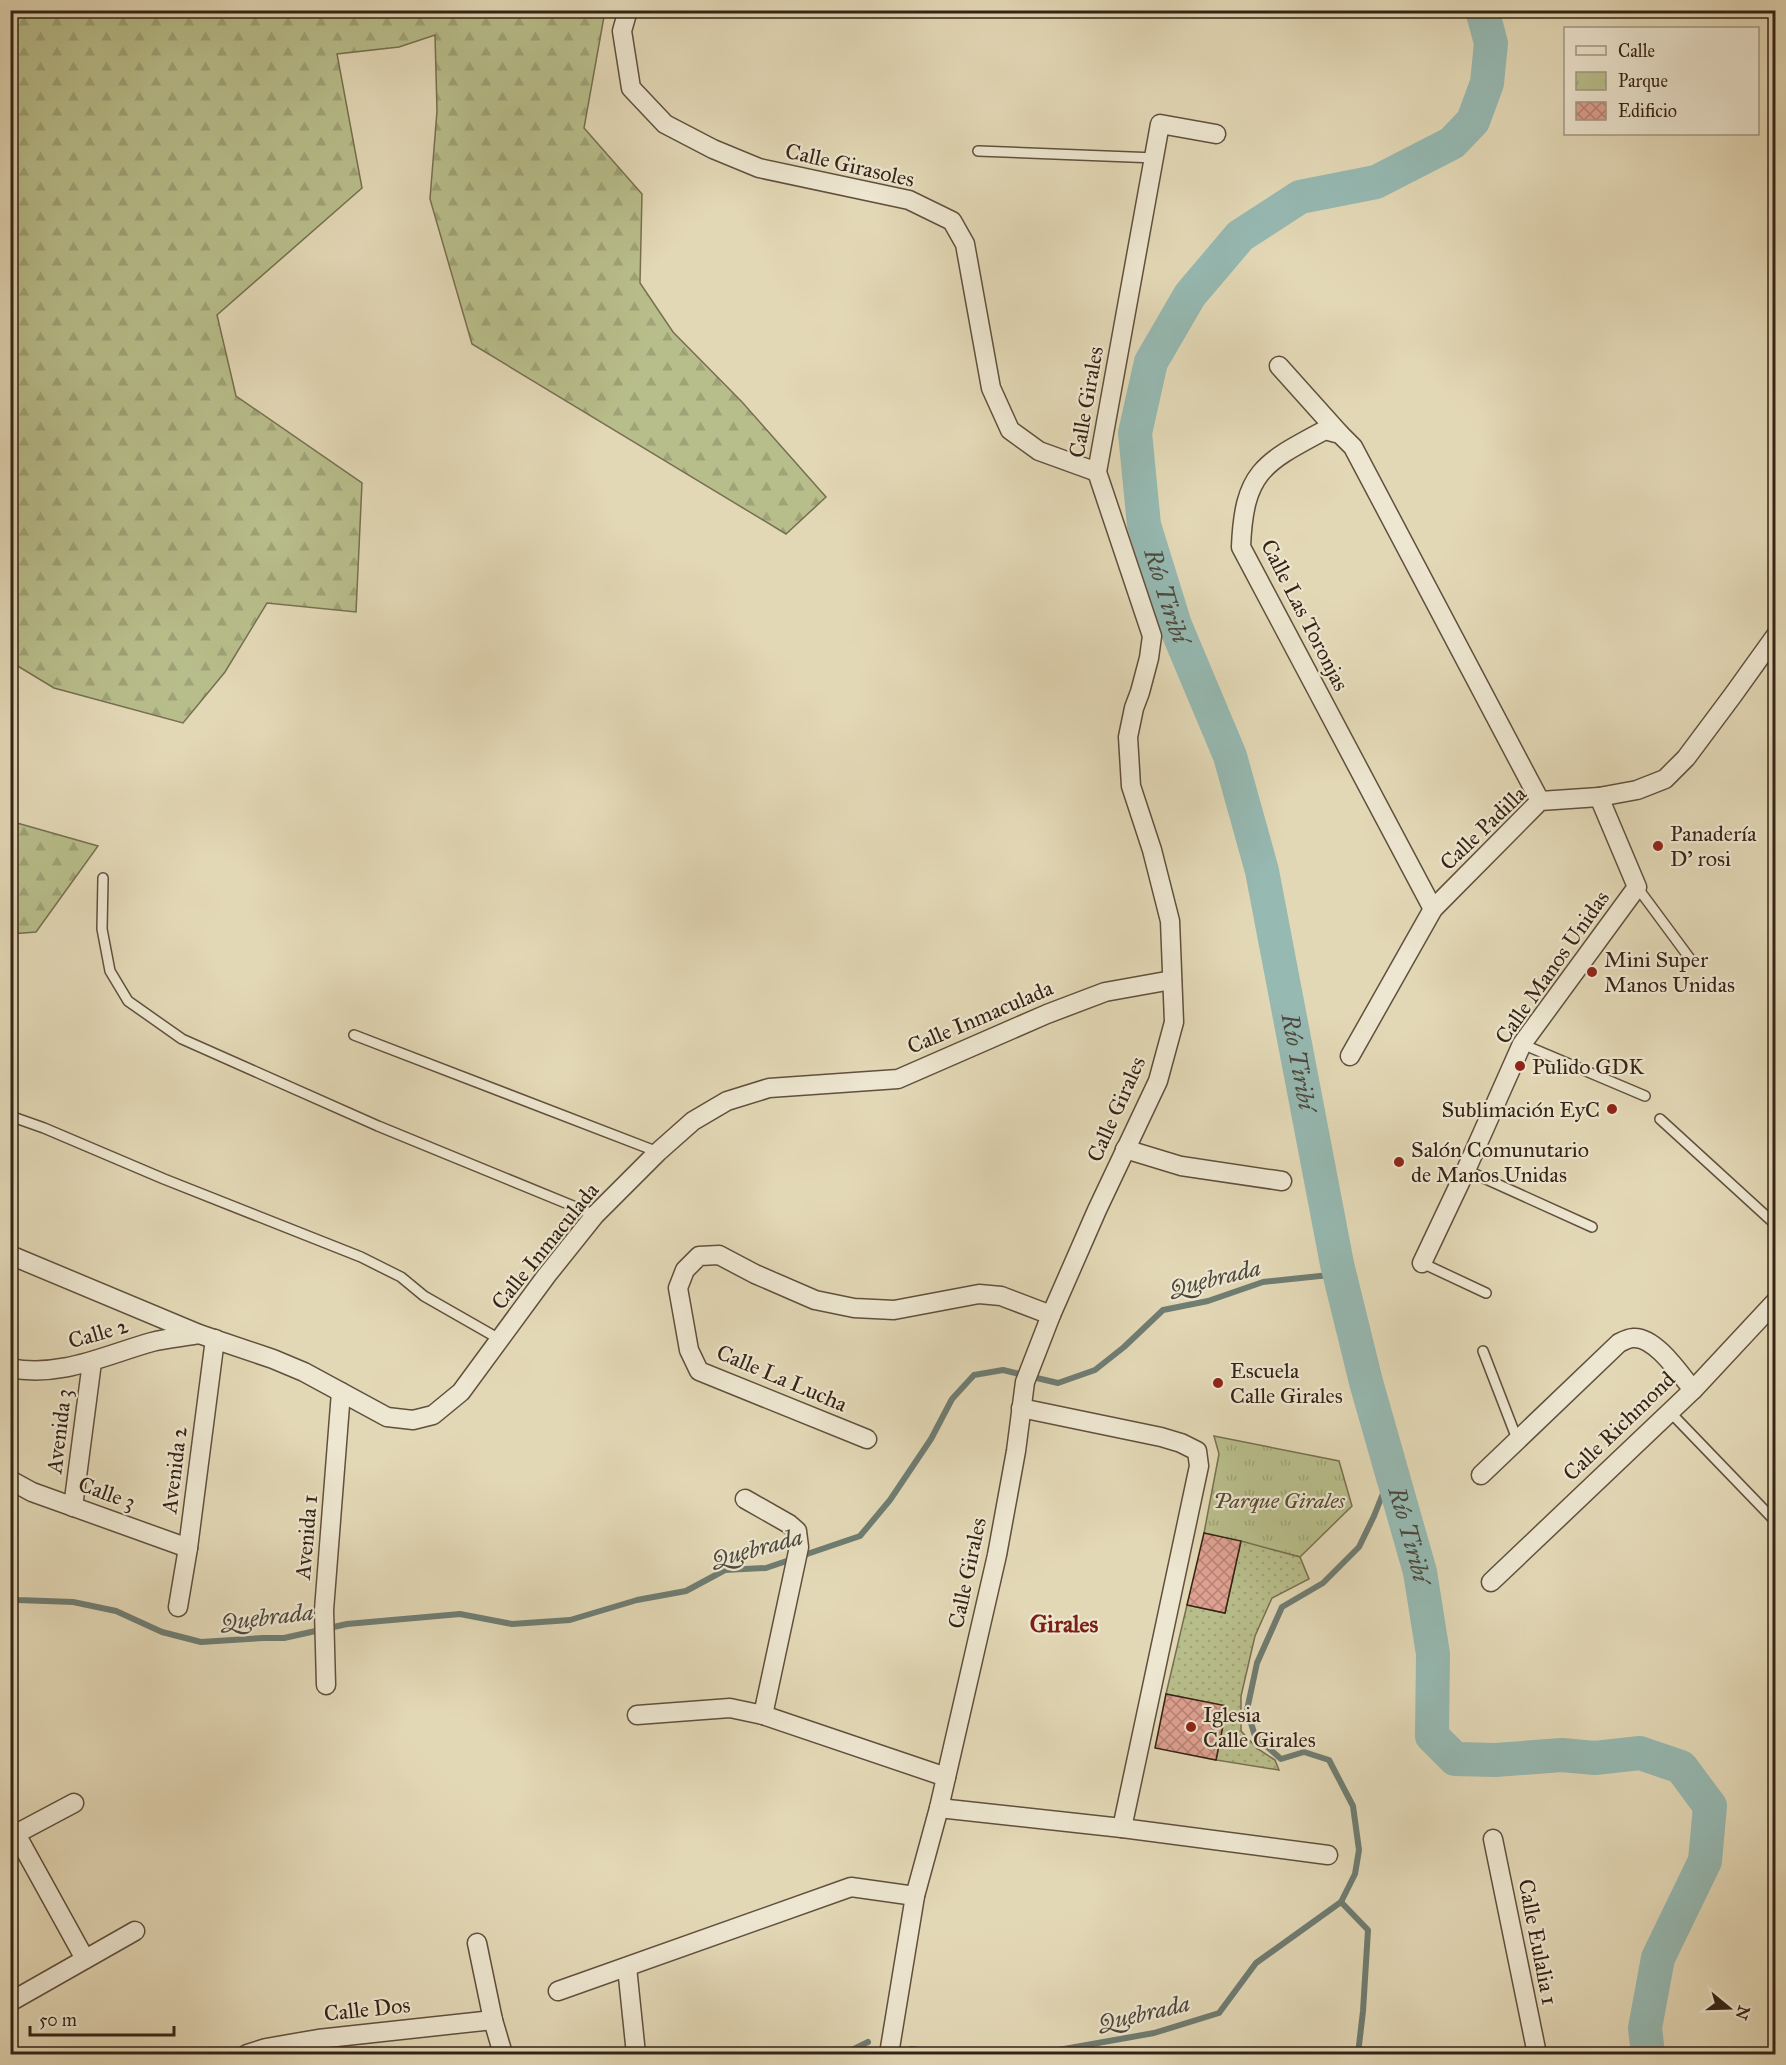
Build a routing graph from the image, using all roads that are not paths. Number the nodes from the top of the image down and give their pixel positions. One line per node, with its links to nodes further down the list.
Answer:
1 (628, 10): 7 (street, Calle Girasoles)
2 (1216, 134): 4 (street, Calle Girales)
3 (978, 151): 4 (lane)
4 (1156, 158): 7 (street, Calle Girales)
5 (1279, 366): 6 (street)
6 (1340, 434): 10 (street); 13 (street, Calle Las Toronjas)
7 (1097, 472): 15 (street, Calle Girales)
8 (1776, 635): 9 (street, Calle Padilla)
9 (1599, 797): 10 (street, Calle Padilla); 12 (street, Calle Manos Unidas)
10 (1540, 801): 13 (street, Calle Padilla)
11 (103, 878): 26 (lane)
12 (1637, 887): 14 (lane); 17 (street, Calle Manos Unidas)
13 (1433, 909): 18 (street, Calle Padilla)
14 (1691, 960)
15 (1172, 980): 22 (street, Calle Girales); 23 (street, Calle Inmaculada)
16 (354, 1035): 23 (lane)
17 (1522, 1044): 19 (lane); 24 (street, Calle Manos Unidas)
18 (1350, 1056)
19 (1644, 1096)
20 (10, 1116): 35 (lane)
21 (1660, 1119): 27 (lane)
22 (1125, 1149): 25 (street); 33 (street, Calle Girales)
23 (658, 1152): 26 (street, Calle Inmaculada)
24 (1466, 1170): 28 (lane); 30 (street, Calle Manos Unidas)
25 (1282, 1181)
26 (595, 1215): 35 (street, Calle Inmaculada)
27 (1776, 1225)
28 (1592, 1227)
29 (10, 1255): 34 (street, Calle Inmaculada)
30 (1422, 1263): 31 (lane)
31 (1486, 1293)
32 (1776, 1301): 39 (street, Calle Richmond)
33 (1051, 1315): 41 (street, Calle Girales); 43 (street, Calle La Lucha)
34 (207, 1337): 37 (street, Calle 2); 40 (street, Calle Inmaculada); 50 (street, Avenida 2)
35 (501, 1340): 40 (street, Calle Inmaculada)
36 (1483, 1351): 44 (lane)
37 (92, 1362): 38 (street, Calle 2); 48 (street, Avenida 3)
38 (10, 1368)
39 (1693, 1390): 42 (street, Calle Richmond); 44 (street)
40 (341, 1392): 53 (street, Avenida 1)
41 (1021, 1408): 56 (street, Calle Girales); 59 (street)
42 (1670, 1412): 49 (lane); 51 (street, Calle Richmond)
43 (867, 1439)
44 (1517, 1439): 45 (street)
45 (1481, 1475)
46 (10, 1480): 48 (street, Calle 3)
47 (745, 1499): 55 (street)
48 (73, 1507): 50 (street, Calle 3)
49 (1776, 1522)
50 (188, 1548): 52 (street, Avenida 2)
51 (1491, 1582)
52 (178, 1607)
53 (326, 1685)
54 (637, 1715): 55 (street)
55 (763, 1715): 56 (street)
56 (946, 1777): 58 (street, Calle Girales)
57 (74, 1803): 60 (street)
58 (939, 1808): 59 (street); 63 (street, Calle Girales)
59 (1122, 1828): 62 (street)
60 (12, 1832): 66 (street)
61 (1493, 1839): 75 (street, Calle Eulalia 1)
62 (1328, 1855)
63 (915, 1896): 67 (street); 74 (street, Calle Girales)
64 (135, 1930): 66 (street)
65 (477, 1943): 70 (street)
66 (85, 1959): 69 (street)
67 (627, 1967): 68 (street); 73 (street)
68 (558, 1991)
69 (10, 2002)
70 (493, 2020): 71 (street, Calle Dos); 72 (street)
71 (247, 2055)
72 (503, 2055)
73 (636, 2055)
74 (889, 2055)
75 (1536, 2055)

